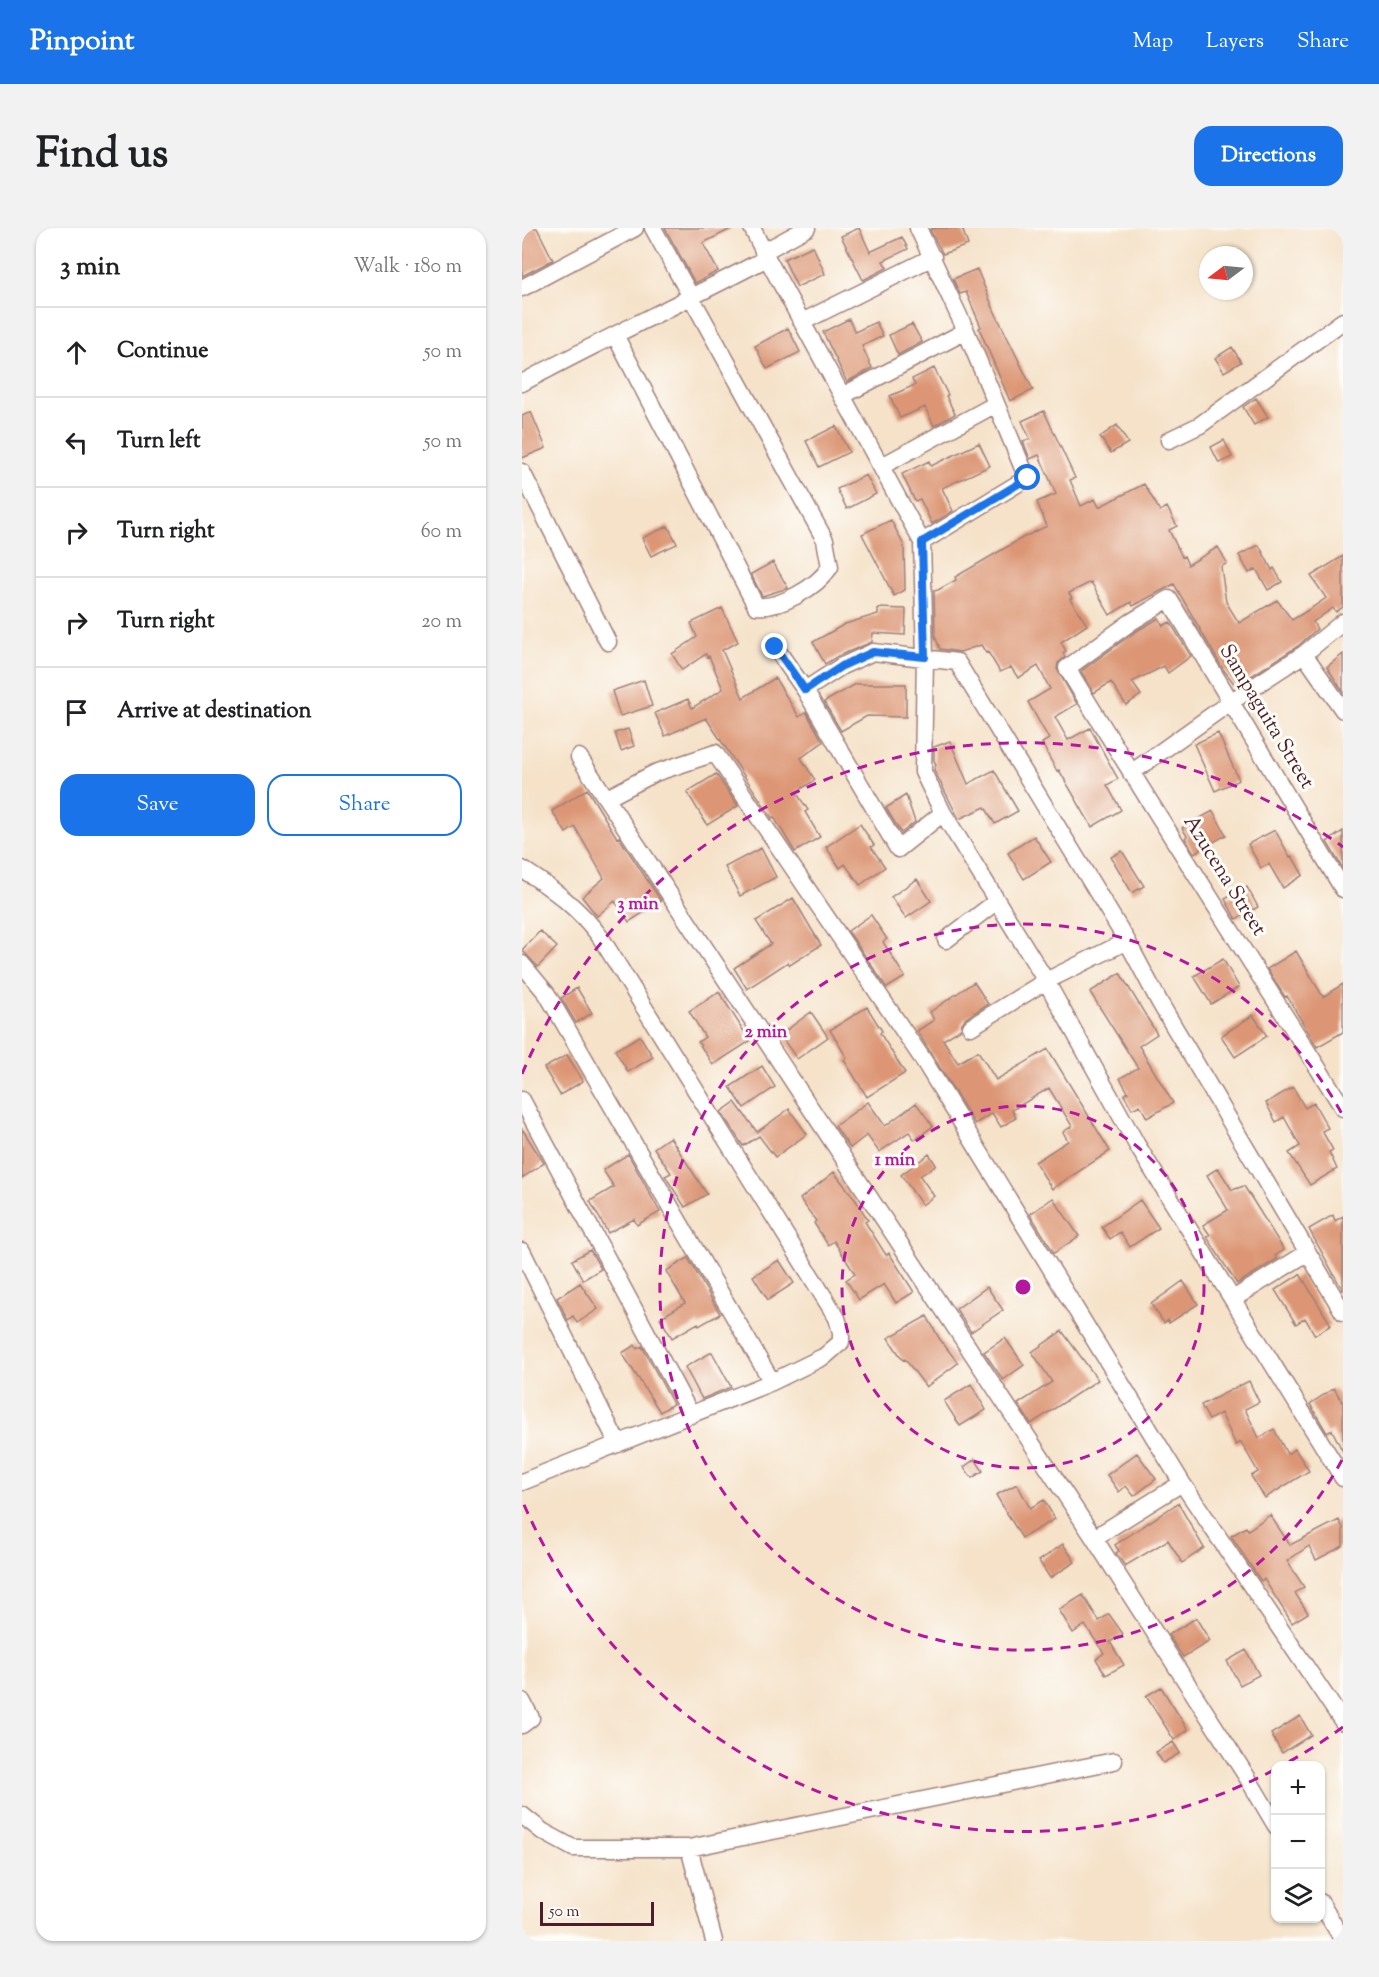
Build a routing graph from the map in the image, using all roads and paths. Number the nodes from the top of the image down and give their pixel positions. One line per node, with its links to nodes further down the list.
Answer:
1 (635, 228): 8 (street)
2 (653, 228): 9 (street)
3 (752, 228): 6 (street)
4 (807, 228): 6 (street)
5 (918, 228): 7 (street)
6 (765, 255): 9 (street); 11 (street)
7 (933, 257): 11 (street); 12 (street)
8 (522, 288)
9 (692, 298): 13 (street); 13 (street)
10 (1343, 321): 17 (street)
11 (802, 322): 15 (street)
12 (966, 331): 15 (street); 16 (street)
13 (615, 335): 14 (street)
14 (522, 383)
15 (842, 396): 18 (street)
16 (996, 404): 18 (street); 20 (street)
17 (1169, 440)
18 (882, 466): 20 (street)
19 (522, 472): 22 (street)
20 (922, 542): 25 (street)
21 (1343, 622): 24 (street)
22 (608, 642)
23 (775, 647): 27 (street)
24 (1304, 654): 28 (street); 29 (street)
25 (925, 657): 27 (street); 33 (street); 38 (street)
26 (1067, 668): 28 (street, Sampaguita Street); 31 (street, Azucena Street)
27 (805, 690): 33 (street)
28 (1232, 701): 31 (street); 35 (street, Sampaguita Street)
29 (1343, 710)
30 (579, 757): 32 (street)
31 (1131, 773): 43 (street, Azucena Street)
32 (607, 798): 53 (street); 54 (street)
33 (943, 813): 36 (street)
34 (522, 869): 48 (street)
35 (1343, 890)
36 (997, 901): 37 (street); 40 (street)
37 (946, 940)
38 (1127, 940): 40 (street); 45 (street)
39 (522, 964): 48 (street)
40 (1046, 981): 41 (street); 46 (street)
41 (971, 1027)
42 (522, 1100): 49 (street)
43 (1343, 1108)
44 (522, 1251): 50 (street)
45 (1307, 1253): 46 (street); 47 (street)
46 (1233, 1299): 51 (street)
47 (1343, 1312)
48 (772, 1382): 49 (street)
49 (691, 1415): 50 (street)
50 (618, 1444): 52 (street)
51 (1343, 1478)
52 (522, 1482)
53 (1182, 1483): 54 (street); 56 (street)
54 (1094, 1538): 60 (street)
55 (522, 1701): 57 (street)
56 (1343, 1722)
57 (522, 1725)
58 (1114, 1761): 61 (street)
59 (522, 1815): 61 (street)
60 (1271, 1819)
61 (689, 1848): 64 (street)
62 (1325, 1910): 63 (street)
63 (1343, 1940)
64 (714, 1941)

